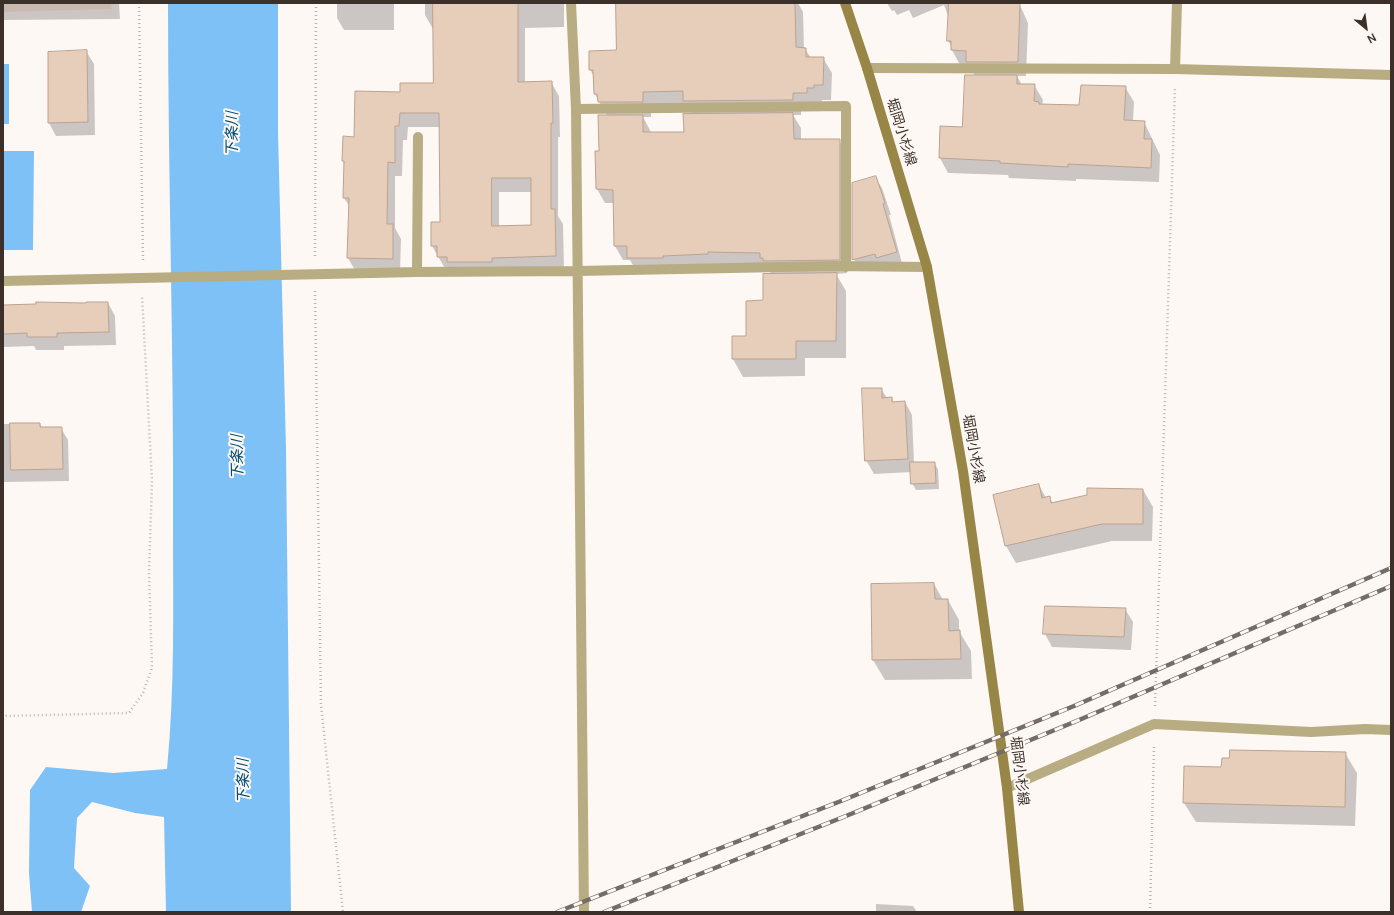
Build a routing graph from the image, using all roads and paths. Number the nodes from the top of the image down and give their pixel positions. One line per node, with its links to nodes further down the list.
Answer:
1 (139, 3): 16 (path)
2 (316, 3): 15 (path)
3 (571, 3): 9 (street)
4 (844, 3): 6 (main road, 堀岡小杉線)
5 (1177, 3): 7 (street)
6 (867, 68): 7 (street); 12 (main road, 堀岡小杉線)
7 (1175, 69): 8 (street); 19 (path)
8 (1391, 75)
9 (576, 109): 11 (street); 13 (street)
10 (418, 137): 14 (street)
11 (846, 267): 12 (street); 13 (street)
12 (927, 267): 21 (main road, 堀岡小杉線)
13 (577, 271): 14 (street); 23 (street)
14 (417, 272): 15 (street)
15 (314, 274): 16 (street); 22 (path)
16 (141, 279): 17 (street); 18 (path)
17 (3, 281)
18 (3, 719)
19 (1154, 724): 20 (street); 21 (street); 25 (path)
20 (1391, 730)
21 (1008, 788): 24 (main road, 堀岡小杉線)
22 (343, 912)
23 (584, 912)
24 (1019, 912)
25 (1150, 912)

